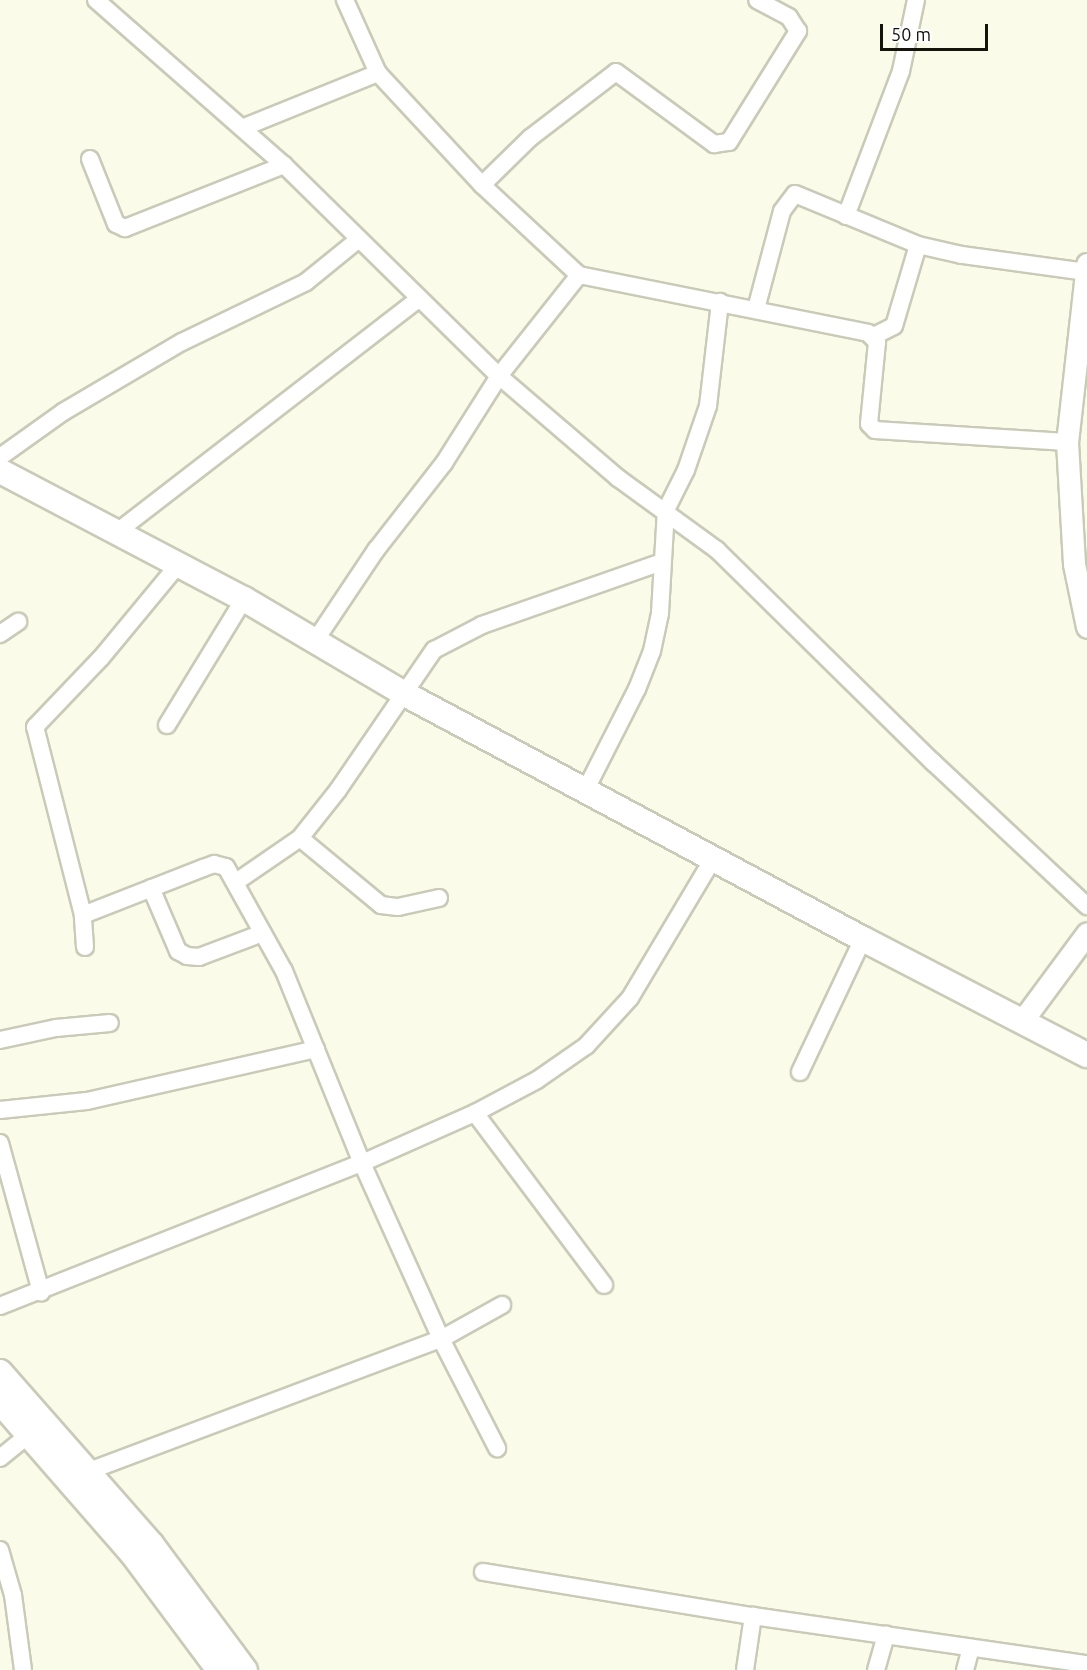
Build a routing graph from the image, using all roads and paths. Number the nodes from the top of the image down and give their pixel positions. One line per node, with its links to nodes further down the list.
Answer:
1 (96, 0): 6 (street)
2 (345, 0): 5 (street)
3 (757, 0): 9 (street)
4 (916, 0): 10 (street)
5 (378, 73): 6 (street); 9 (street)
6 (242, 128): 8 (street)
7 (90, 159): 8 (street)
8 (284, 165): 11 (street)
9 (482, 185): 14 (street)
10 (846, 216): 12 (street); 18 (street)
11 (358, 239): 16 (street); 22 (street)
12 (918, 245): 13 (street); 19 (street)
13 (1086, 268): 15 (street)
14 (579, 275): 17 (street); 20 (street)
15 (1084, 297): 21 (street)
16 (418, 299): 20 (street); 25 (street)
17 (720, 302): 18 (street); 24 (street)
18 (756, 309): 19 (street)
19 (874, 336): 21 (street)
20 (498, 376): 24 (street); 32 (street)
21 (1067, 442): 30 (street)
22 (0, 457)
23 (0, 471): 25 (main road)
24 (666, 510): 26 (street); 41 (street)
25 (117, 532): 27 (main road)
26 (662, 562): 33 (street); 35 (street)
27 (178, 564): 28 (main road); 42 (street)
28 (244, 599): 32 (main road); 34 (street)
29 (18, 622): 31 (street)
30 (1087, 627)
31 (0, 634)
32 (315, 641): 33 (main road)
33 (403, 693): 35 (main road); 36 (street)
34 (167, 725)
35 (586, 789): 37 (main road)
36 (300, 838): 38 (street); 40 (street)
37 (713, 859): 45 (main road); 54 (street)
38 (236, 882): 39 (street); 43 (street)
39 (151, 888): 42 (street); 43 (street)
40 (439, 898)
41 (1087, 906)
42 (83, 915): 46 (street)
43 (263, 933): 50 (street)
44 (1087, 933): 47 (street)
45 (862, 939): 47 (main road); 52 (street)
46 (85, 947)
47 (1022, 1021): 51 (main road)
48 (110, 1023): 49 (street)
49 (0, 1040)
50 (316, 1049): 53 (street); 56 (street)
51 (1087, 1055)
52 (800, 1072)
53 (0, 1110)
54 (475, 1113): 56 (street); 58 (street)
55 (0, 1143): 57 (street)
56 (362, 1163): 59 (street); 62 (street)
57 (5, 1180): 59 (street)
58 (604, 1285)
59 (41, 1292): 61 (street)
60 (502, 1305): 62 (street)
61 (0, 1306)
62 (441, 1339): 66 (street); 68 (street)
63 (0, 1372): 68 (main road)
64 (0, 1402): 65 (main road)
65 (30, 1434): 67 (street); 77 (main road)
66 (497, 1448)
67 (0, 1458)
68 (89, 1471): 78 (main road)
69 (0, 1550): 76 (street)
70 (483, 1572): 71 (street)
71 (753, 1616): 72 (street); 79 (street)
72 (886, 1634): 73 (street); 80 (street)
73 (971, 1648): 75 (street); 81 (street)
74 (1087, 1664): 75 (street)
75 (1046, 1665)
76 (23, 1670)
77 (219, 1670)
78 (245, 1670)
79 (745, 1670)
80 (876, 1670)
81 (965, 1670)

